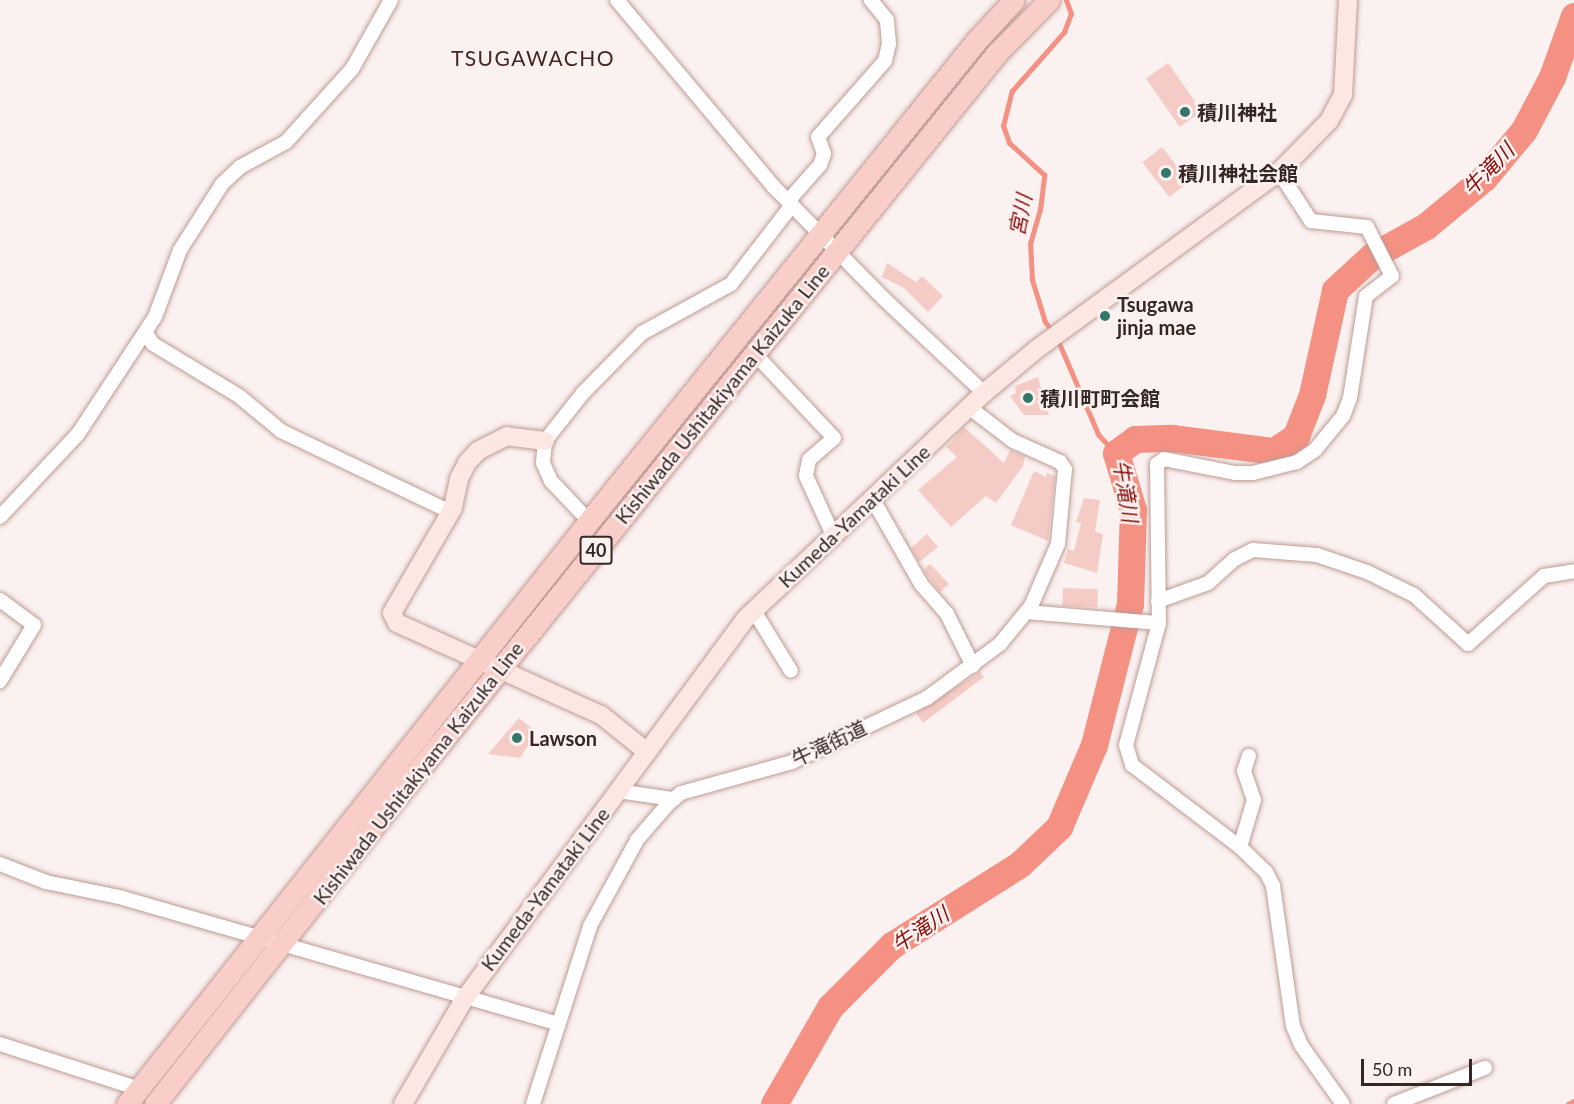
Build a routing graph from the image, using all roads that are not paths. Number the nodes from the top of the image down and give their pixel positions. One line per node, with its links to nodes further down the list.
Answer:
1 (391, 0): 11 (street)
2 (617, 0): 8 (street)
3 (871, 0): 8 (street)
4 (1014, 0): 9 (main road, Kishiwada Ushitakiyama Kaizuka Line / 40)
5 (1348, 0): 7 (street, Kumeda-Yamataki Line)
6 (1048, 2): 10 (main road, Kishiwada Ushitakiyama Kaizuka Line / 40)
7 (1279, 172): 13 (street, Kumeda-Yamataki Line); 23 (street)
8 (790, 203): 9 (street); 15 (street)
9 (821, 234): 10 (street); 19 (main road, Kishiwada Ushitakiyama Kaizuka Line / 40)
10 (838, 249): 12 (main road, Kishiwada Ushitakiyama Kaizuka Line / 40); 13 (street)
11 (146, 332): 17 (street); 18 (street)
12 (755, 354): 20 (street); 29 (main road, Kishiwada Ushitakiyama Kaizuka Line / 40)
13 (984, 393): 14 (street, Kumeda-Yamataki Line)
14 (970, 408): 16 (street, Kumeda-Yamataki Line); 25 (street, 牛滝街道)
15 (544, 441): 17 (street); 19 (street)
16 (872, 498): 20 (street, Kumeda-Yamataki Line); 28 (street)
17 (451, 512): 27 (street)
18 (0, 517)
19 (589, 521): 27 (main road, Kishiwada Ushitakiyama Kaizuka Line / 40)
20 (833, 535): 24 (street, Kumeda-Yamataki Line)
21 (1574, 571): 23 (street)
22 (0, 600): 31 (street)
23 (1158, 601): 26 (street)
24 (754, 611): 30 (street); 32 (street, Kumeda-Yamataki Line)
25 (1027, 612): 26 (street); 28 (street, 牛滝街道)
26 (1159, 623): 36 (street)
27 (478, 659): 29 (street); 38 (main road, Kishiwada Ushitakiyama Kaizuka Line / 40)
28 (973, 666): 35 (street, 牛滝街道)
29 (500, 669): 32 (street); 39 (main road, Kishiwada Ushitakiyama Kaizuka Line / 40)
30 (791, 671)
31 (0, 681)
32 (647, 752): 34 (street, Kumeda-Yamataki Line)
33 (1249, 756): 36 (street)
34 (618, 790): 35 (street); 40 (street, Kumeda-Yamataki Line)
35 (673, 799): 41 (street)
36 (1240, 848): 48 (street)
37 (0, 864): 38 (street)
38 (260, 938): 39 (street); 44 (main road, Kishiwada Ushitakiyama Kaizuka Line / 40)
39 (282, 945): 40 (street); 45 (main road, Kishiwada Ushitakiyama Kaizuka Line / 40)
40 (465, 998): 41 (street); 46 (street, Kumeda-Yamataki Line)
41 (556, 1023): 47 (street)
42 (0, 1044): 44 (street)
43 (1485, 1068): 49 (street)
44 (133, 1097)
45 (155, 1104)
46 (403, 1104)
47 (533, 1104)
48 (1343, 1104)
49 (1394, 1104)

